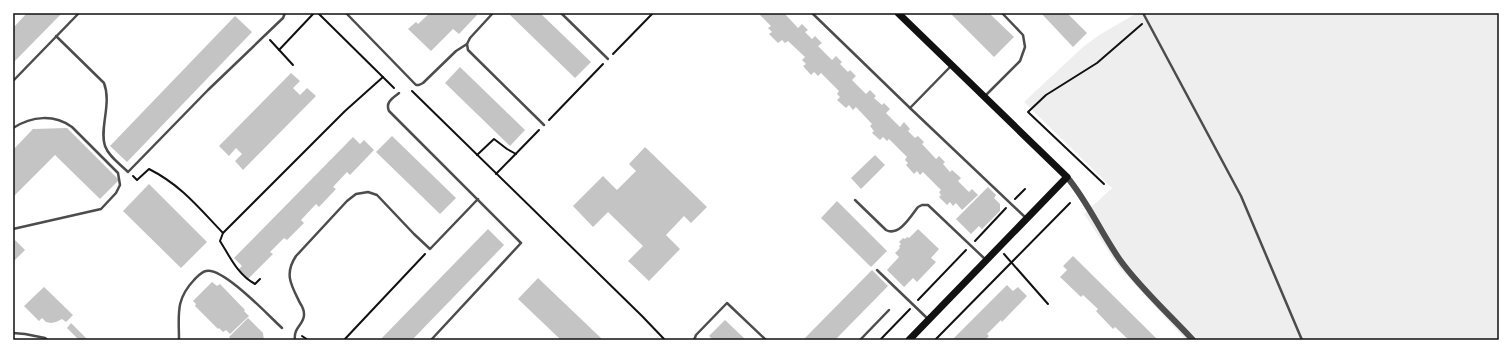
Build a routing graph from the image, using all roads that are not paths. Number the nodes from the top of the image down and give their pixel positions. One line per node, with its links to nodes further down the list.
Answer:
1 (79, 13): 10 (lane)
2 (285, 13): 10 (lane)
3 (346, 13): 11 (lane)
4 (493, 13): 11 (lane)
5 (561, 13): 12 (lane)
6 (812, 13): 17 (lane)
7 (898, 13): 13 (main road)
8 (1002, 13): 16 (lane)
9 (1143, 13): 40 (lane)
10 (56, 36): 14 (lane)
11 (467, 44): 18 (lane)
12 (608, 59)
13 (951, 66): 16 (main road); 17 (lane)
14 (13, 81)
15 (399, 93): 21 (lane)
16 (984, 97): 20 (main road)
17 (910, 108): 23 (lane)
18 (544, 125)
19 (13, 128): 24 (lane)
20 (1067, 177): 23 (main road); 39 (street)
21 (478, 199): 33 (lane); 34 (lane)
22 (855, 200): 25 (lane)
23 (1027, 219): 25 (main road)
24 (13, 229)
25 (986, 260): 28 (main road)
26 (878, 270): 28 (lane)
27 (889, 310): 37 (lane)
28 (929, 319): 38 (main road)
29 (282, 328): 32 (lane)
30 (13, 333): 31 (lane)
31 (47, 340)
32 (179, 340)
33 (294, 340)
34 (431, 340)
35 (694, 340): 36 (lane)
36 (766, 340)
37 (860, 340)
38 (909, 340)
39 (1193, 340)
40 (1302, 340)

